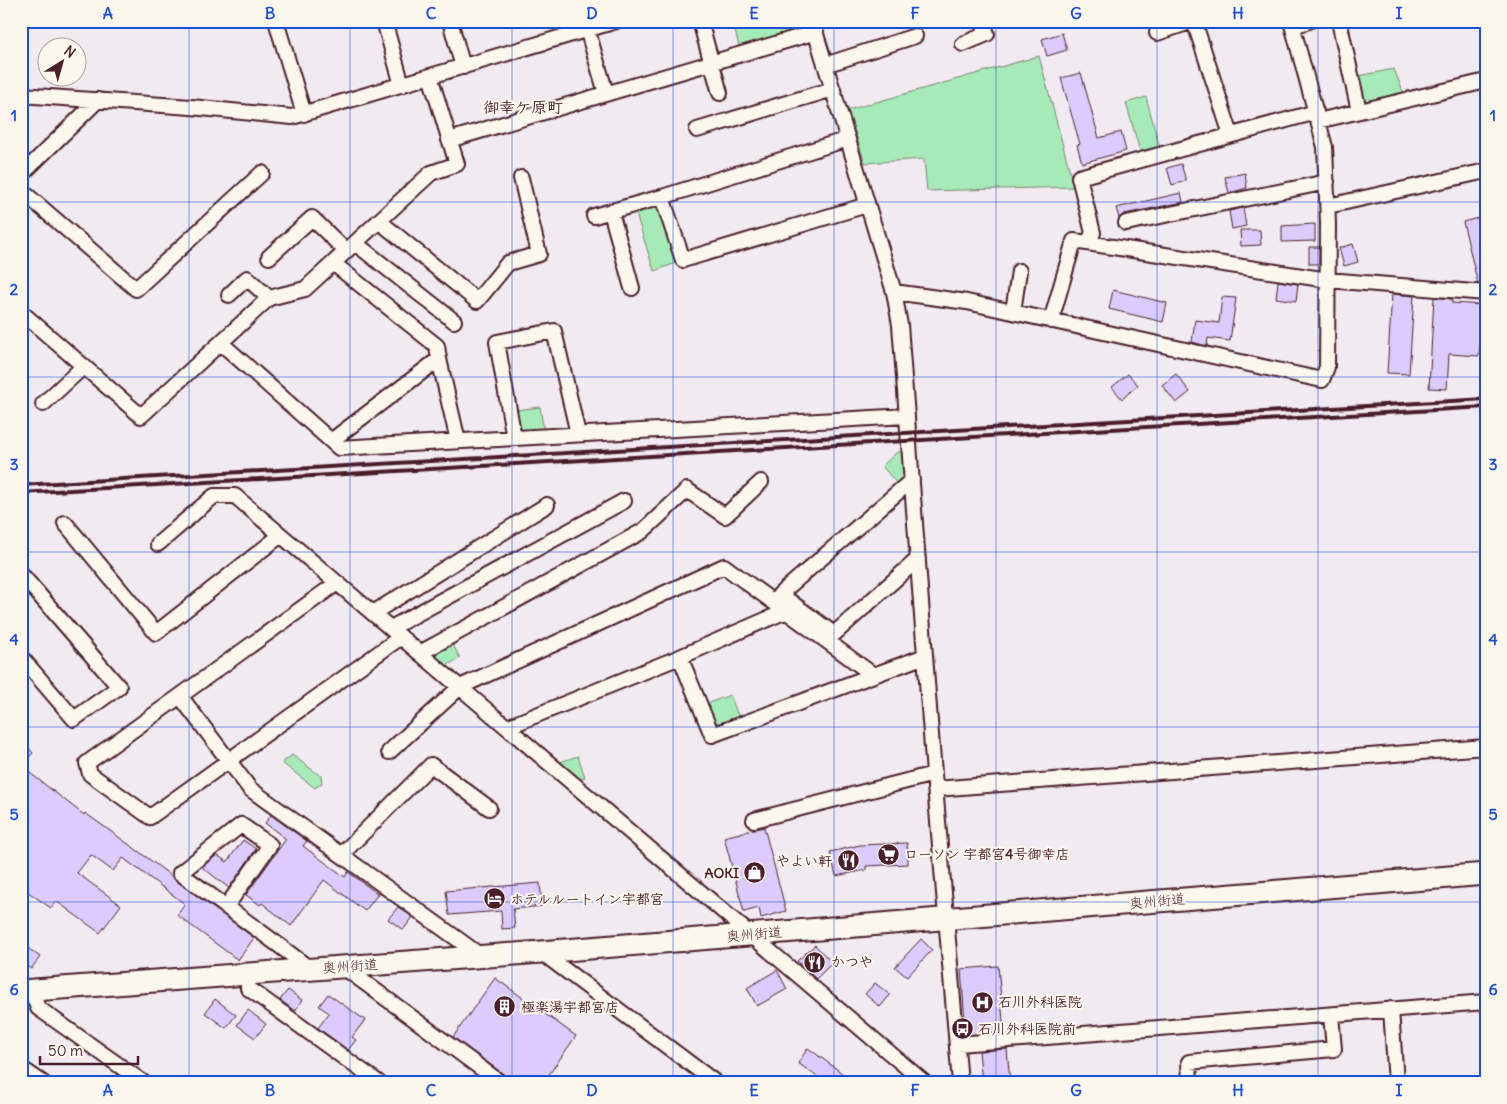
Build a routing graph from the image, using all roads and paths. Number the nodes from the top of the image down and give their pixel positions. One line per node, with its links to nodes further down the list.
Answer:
1 (276, 21): 28 (street)
2 (384, 21): 21 (street)
3 (450, 21): 18 (street)
4 (616, 21): 11 (street)
5 (700, 21): 16 (street)
6 (983, 21): 15 (street)
7 (1193, 21): 13 (street); 31 (street)
8 (1309, 21): 10 (street)
9 (1339, 21): 27 (street)
10 (1292, 24): 29 (street)
11 (586, 26): 18 (street); 23 (street)
12 (814, 26): 16 (street); 17 (street)
13 (1157, 33)
14 (915, 36): 17 (street)
15 (963, 44)
16 (711, 62): 23 (street); 24 (street)
17 (825, 65): 22 (street)
18 (463, 67): 19 (street)
19 (430, 76): 21 (street); 32 (street)
20 (1486, 81): 27 (street)
21 (402, 85): 28 (street)
22 (833, 89): 30 (street); 33 (street)
23 (606, 93): 32 (street)
24 (720, 93)
25 (21, 95): 26 (street)
26 (98, 100): 28 (street); 36 (street)
27 (1359, 111): 29 (street)
28 (304, 114)
29 (1317, 116): 31 (street); 38 (street)
30 (697, 130)
31 (1231, 135): 47 (street)
32 (449, 140): 45 (street)
33 (848, 140): 40 (street); 41 (street)
34 (1486, 171): 42 (street)
35 (262, 173): 39 (street)
36 (21, 175)
37 (521, 178): 45 (street)
38 (1327, 182): 42 (street); 46 (street)
39 (21, 190)
40 (662, 197): 41 (street); 43 (street)
41 (867, 205): 54 (street)
42 (1328, 206): 52 (street)
43 (611, 212): 44 (street); 53 (street)
44 (594, 216)
45 (379, 220): 48 (street)
46 (1126, 223)
47 (1088, 243): 52 (street); 61 (street)
48 (351, 247): 49 (street); 50 (street); 60 (street)
49 (269, 257)
50 (333, 263): 57 (street); 63 (street)
51 (1019, 271): 59 (street)
52 (1328, 280): 55 (street); 61 (street)
53 (632, 288)
54 (894, 292): 59 (street); 66 (street)
55 (1486, 293)
56 (229, 295): 57 (street)
57 (269, 298): 62 (street)
58 (21, 312): 64 (street)
59 (1013, 312): 61 (street)
60 (454, 321)
61 (1051, 321)
62 (221, 343): 64 (street); 69 (street)
63 (439, 359): 69 (street); 70 (street)
64 (84, 366): 65 (street)
65 (43, 404)
66 (907, 416): 67 (street); 71 (street)
67 (578, 434): 68 (street); 68 (street)
68 (514, 438): 70 (street)
69 (331, 441): 70 (street)
70 (458, 441)
71 (912, 480): 78 (street); 78 (street)
72 (761, 482): 84 (street)
73 (624, 501): 83 (street)
74 (546, 505): 82 (street)
75 (65, 523): 76 (street)
76 (281, 535): 77 (street); 80 (street)
77 (158, 544)
78 (918, 559): 85 (street)
79 (21, 574): 86 (street)
80 (337, 583): 82 (street); 90 (street)
81 (786, 611): 87 (street); 88 (street); 89 (street)
82 (373, 612): 83 (street)
83 (396, 633): 84 (street); 94 (street)
84 (420, 653): 89 (street)
85 (925, 656): 88 (street); 95 (street)
86 (21, 657)
87 (680, 658): 88 (street); 91 (street)
88 (872, 674)
89 (460, 687): 91 (street); 93 (street)
90 (180, 696): 94 (street); 94 (street)
91 (507, 727): 103 (street)
92 (1486, 747): 96 (street)
93 (389, 752)
94 (228, 762): 99 (street)
95 (934, 774): 96 (street); 98 (street)
96 (935, 789): 102 (street)
97 (489, 808): 99 (street)
98 (754, 820)
99 (341, 855): 105 (street)
100 (1486, 874): 102 (highway, 奥州街道)
101 (226, 907): 101 (street); 107 (street)
102 (948, 918): 103 (highway, 奥州街道); 113 (street)
103 (750, 934): 104 (highway, 奥州街道); 120 (street)
104 (541, 952): 105 (highway, 奥州街道); 119 (street)
105 (481, 956): 106 (highway, 奥州街道)
106 (342, 966): 107 (highway, 奥州街道); 118 (street)
107 (310, 969): 108 (highway, 奥州街道)
108 (249, 973): 109 (highway, 奥州街道); 117 (street)
109 (26, 991): 116 (street)
110 (1486, 1002): 111 (street)
111 (1391, 1009): 112 (street); 123 (street)
112 (1331, 1015): 113 (street); 122 (street)
113 (958, 1044): 121 (street)
114 (21, 1068): 115 (street)
115 (43, 1083)
116 (144, 1083)
117 (379, 1083)
118 (501, 1083)
119 (716, 1083)
120 (925, 1083)
121 (960, 1083)
122 (1190, 1083)
123 (1396, 1083)

